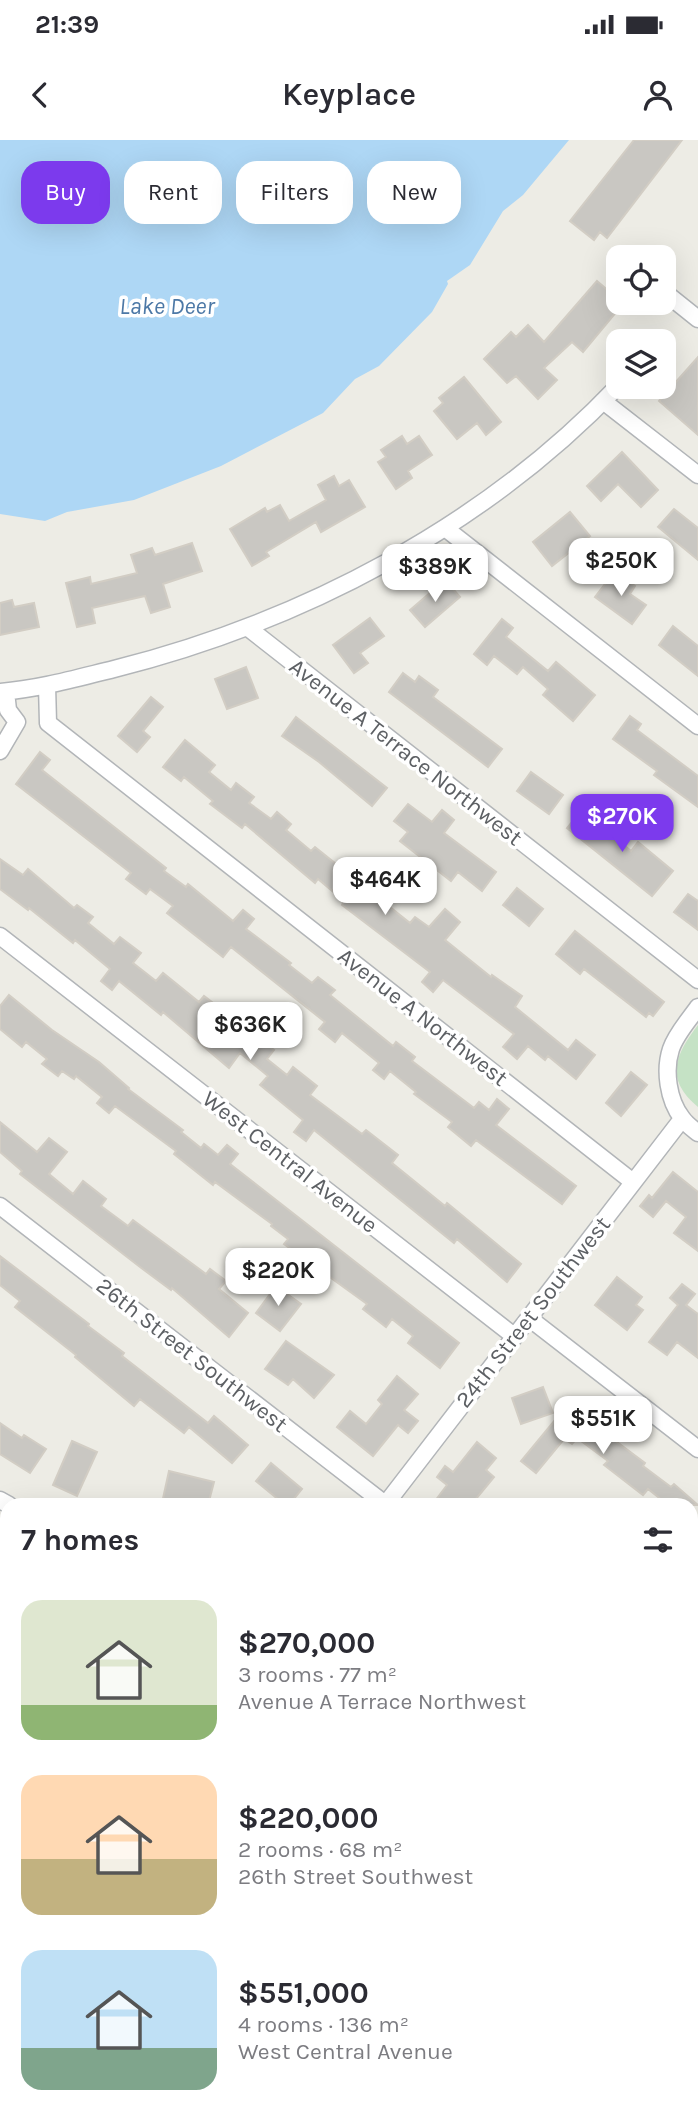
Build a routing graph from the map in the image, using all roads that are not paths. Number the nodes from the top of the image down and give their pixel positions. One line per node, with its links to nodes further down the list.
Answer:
1 (676, 301): 2 (street)
2 (698, 319)
3 (606, 398): 4 (street)
4 (603, 401): 5 (street); 6 (street)
5 (698, 475)
6 (445, 528): 7 (street); 12 (street)
7 (247, 627): 8 (street); 15 (street, Avenue A Terrace Northwest)
8 (47, 685): 9 (street); 11 (street)
9 (3, 692): 10 (street)
10 (17, 722): 11 (street); 13 (street)
11 (48, 723): 19 (street, Avenue A Northwest)
12 (698, 726)
13 (0, 751)
14 (0, 936): 22 (street, West Central Avenue)
15 (698, 980)
16 (698, 1007): 17 (street)
17 (682, 1119): 18 (street); 19 (street, 24th Street Southwest)
18 (698, 1133)
19 (633, 1182): 21 (street, 24th Street Southwest)
20 (0, 1206): 24 (street, 26th Street Southwest)
21 (528, 1318): 22 (street, 24th Street Southwest); 23 (street)
22 (514, 1336): 25 (street, 24th Street Southwest)
23 (698, 1449)
24 (375, 1498)
25 (389, 1498)

